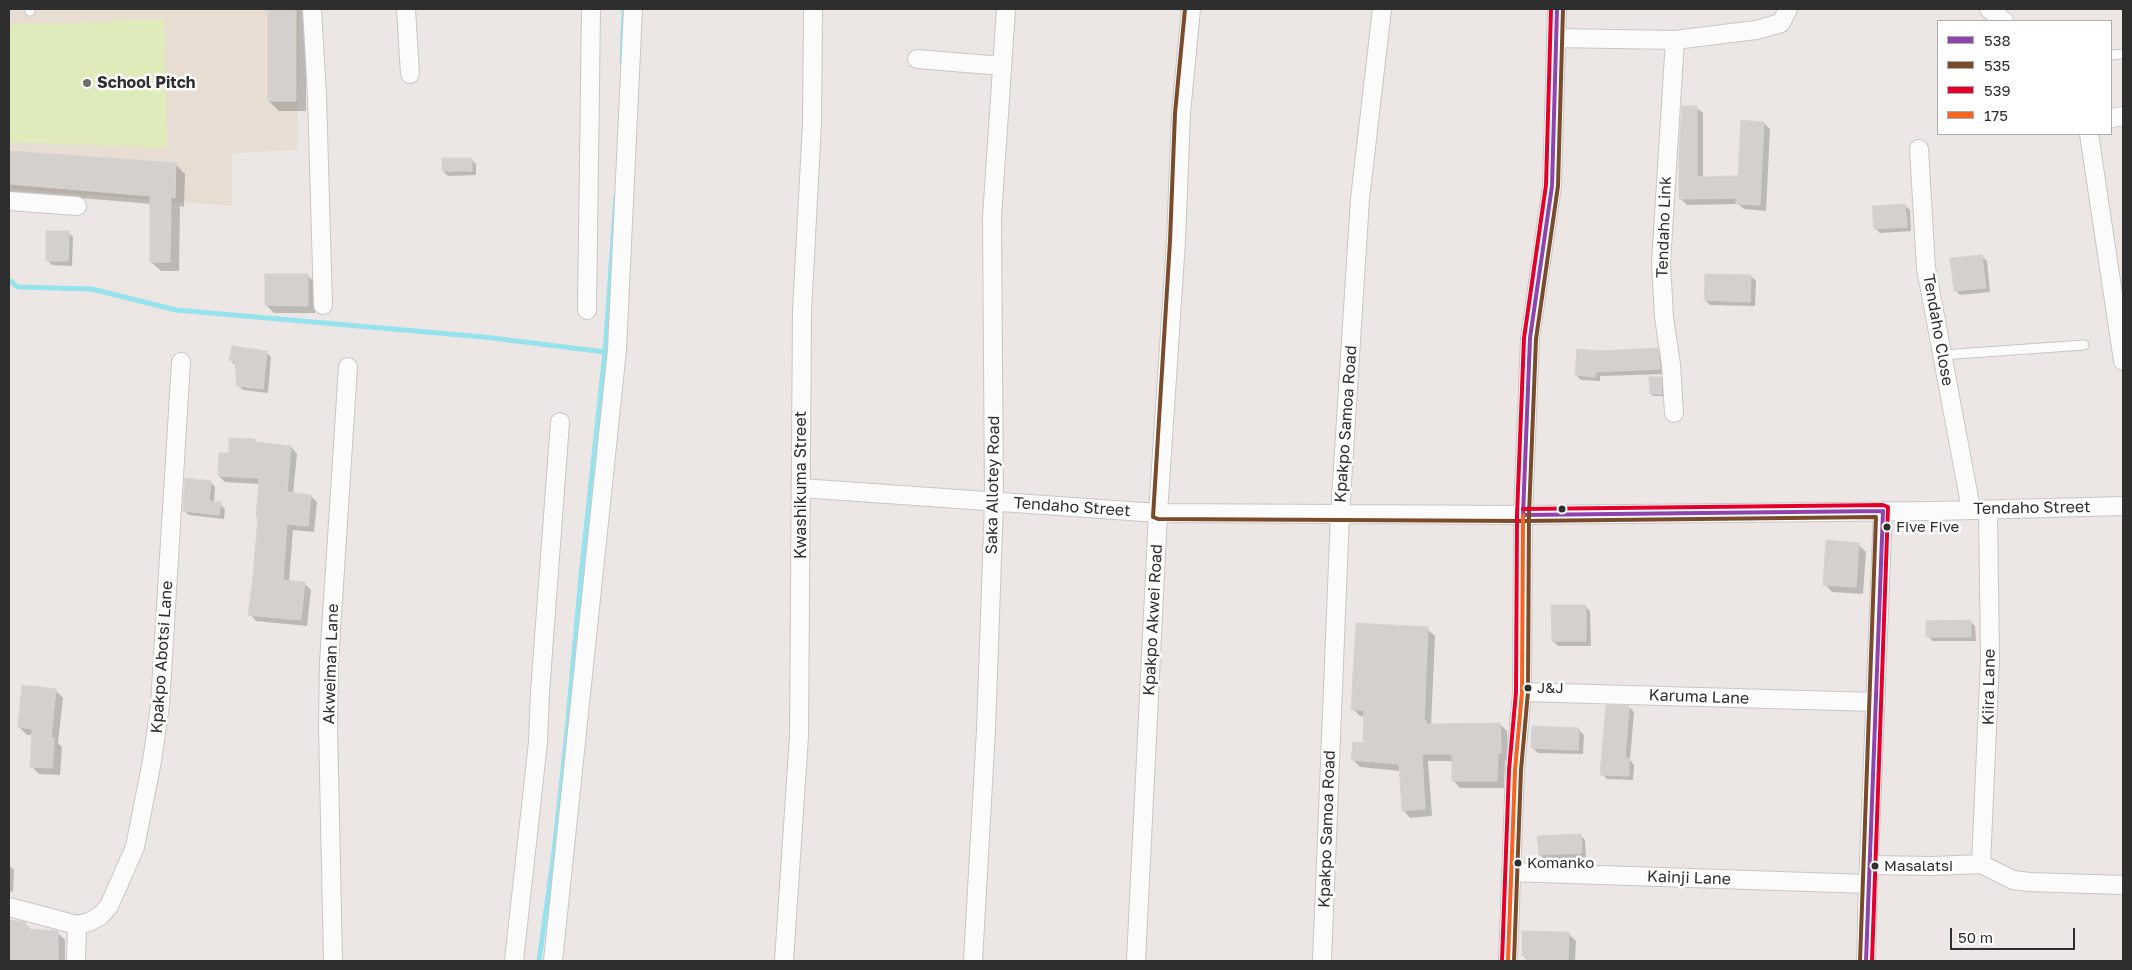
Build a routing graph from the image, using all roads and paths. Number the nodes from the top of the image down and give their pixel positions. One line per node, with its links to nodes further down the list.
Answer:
1 (312, 9): 22 (street)
2 (406, 9): 17 (street)
3 (591, 9): 23 (street)
4 (633, 9): 51 (street)
5 (814, 9): 31 (street, Kwashikuma Street)
6 (1006, 9): 16 (street, Saka Allotey Road)
7 (1190, 9): 36 (street, Kpakpo Akwei Road)
8 (1382, 9): 37 (street, Kpakpo Samoa Road)
9 (1557, 9): 13 (street)
10 (1788, 9): 14 (street)
11 (1990, 9): 12 (street)
12 (2003, 20)
13 (1556, 38): 14 (street); 38 (street)
14 (1675, 40): 29 (street, Tendaho Link)
15 (917, 59): 16 (street)
16 (1002, 66): 32 (street, Saka Allotey Road)
17 (410, 74)
18 (2089, 135): 26 (street)
19 (1919, 149): 25 (street, Tendaho Close)
20 (9, 201): 21 (street)
21 (77, 206)
22 (323, 305)
23 (586, 310)
24 (2084, 345): 25 (lane)
25 (1942, 354): 34 (street, Tendaho Close)
26 (2123, 357)
27 (180, 362): 47 (street, Kpakpo Abotsi Lane)
28 (348, 367): 49 (street, Akweiman Lane)
29 (1674, 413)
30 (560, 422): 50 (street)
31 (801, 488): 32 (street, Tendaho Street); 52 (street, Kwashikuma Street)
32 (994, 502): 36 (street, Tendaho Street); 53 (street, Saka Allotey Road)
33 (2123, 506): 34 (street, Tendaho Street)
34 (1979, 509): 35 (street, Tendaho Street); 41 (street, Kiira Lane)
35 (1883, 511): 38 (street, Tendaho Street); 40 (street)
36 (1158, 513): 37 (street, Tendaho Street); 54 (street, Kpakpo Akwei Road)
37 (1340, 514): 38 (street, Tendaho Street); 55 (street, Kpakpo Samoa Road)
38 (1523, 515): 39 (street)
39 (1522, 692): 40 (street, Karuma Lane); 43 (street)
40 (1876, 702): 42 (street)
41 (1981, 864): 42 (street); 45 (street)
42 (1869, 865): 44 (street)
43 (1511, 872): 44 (street, Kainji Lane); 56 (street)
44 (1868, 884): 57 (street)
45 (2123, 885)
46 (9, 907): 47 (street)
47 (77, 925): 48 (street)
48 (76, 961)
49 (333, 961)
50 (514, 961)
51 (553, 961)
52 (784, 961)
53 (973, 961)
54 (1136, 961)
55 (1322, 961)
56 (1508, 961)
57 (1866, 961)

